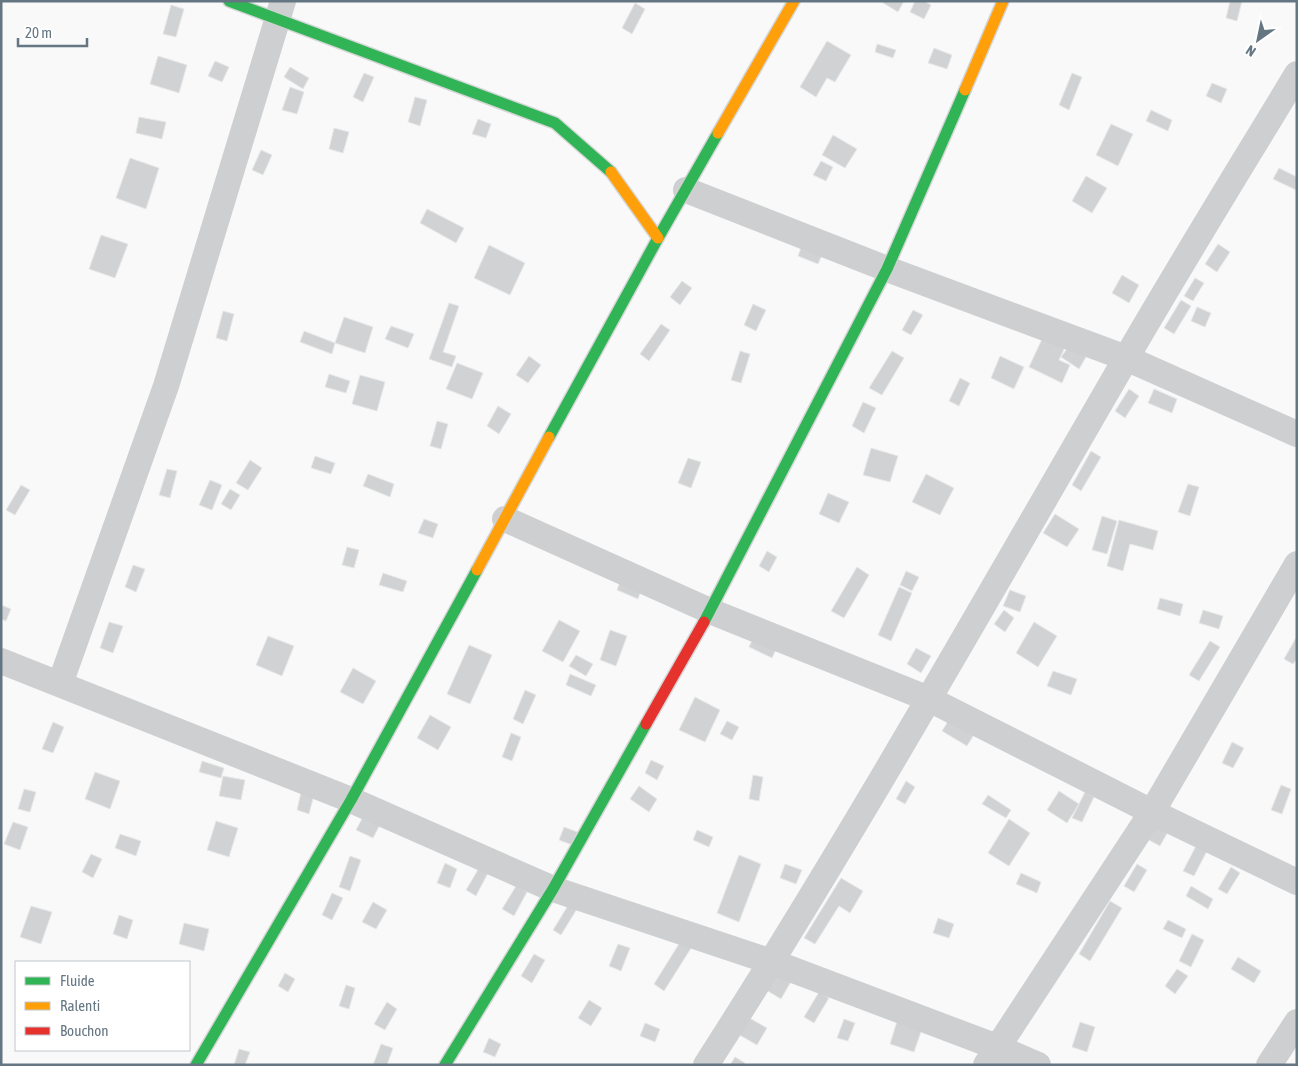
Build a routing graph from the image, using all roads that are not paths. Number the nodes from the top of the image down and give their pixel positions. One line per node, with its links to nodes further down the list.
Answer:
1 (230, 1): 4 (main road)
2 (794, 1): 6 (main road)
3 (1003, 1): 8 (main road)
4 (280, 10): 7 (main road); 15 (street)
5 (1297, 74): 9 (street)
6 (686, 190): 7 (main road); 8 (street)
7 (658, 238): 11 (main road)
8 (887, 269): 9 (street); 13 (main road)
9 (1126, 358): 10 (street); 16 (street)
10 (1297, 434)
11 (504, 519): 13 (street); 17 (main road)
12 (1297, 564): 18 (street)
13 (710, 610): 16 (street); 20 (main road)
14 (1, 661): 15 (street)
15 (60, 684): 17 (street)
16 (929, 699): 18 (street); 21 (street)
17 (351, 800): 20 (street); 24 (main road)
18 (1152, 812): 19 (street); 23 (street)
19 (1297, 882)
20 (553, 889): 21 (street); 25 (main road)
21 (772, 962): 23 (street); 26 (street)
22 (1297, 1022): 28 (street)
23 (991, 1056): 27 (street)
24 (196, 1065)
25 (445, 1065)
26 (706, 1065)
27 (1038, 1065)
28 (1269, 1065)

